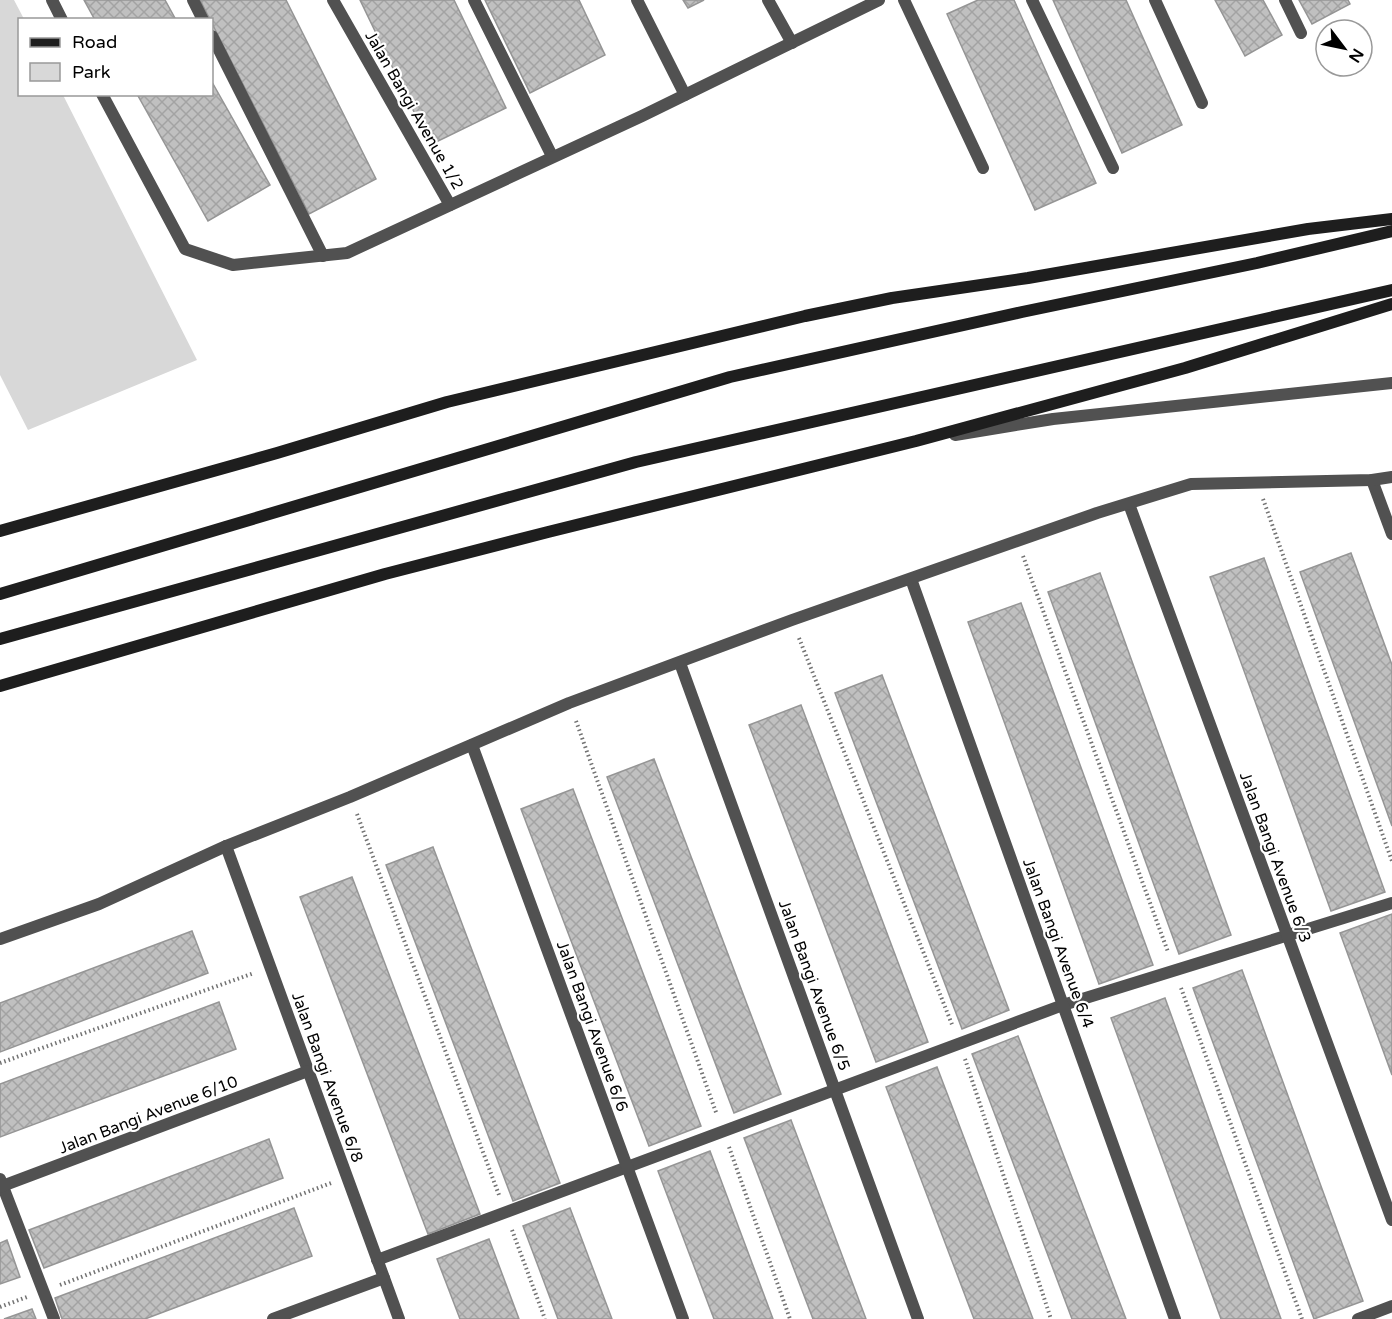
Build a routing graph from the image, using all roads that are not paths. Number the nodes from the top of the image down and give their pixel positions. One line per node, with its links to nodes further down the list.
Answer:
1 (52, 0): 12 (street)
2 (193, 0): 13 (street)
3 (333, 0): 23 (street, Jalan Bangi Avenue 1/2)
4 (474, 0): 20 (street)
5 (637, 0): 17 (street)
6 (768, 0): 16 (street)
7 (879, 0): 16 (street)
8 (904, 0): 21 (street)
9 (1032, 0): 22 (street)
10 (1155, 0): 19 (street)
11 (1285, 0): 14 (street)
12 (61, 18)
13 (202, 18)
14 (1301, 33)
15 (213, 38): 26 (street)
16 (792, 43): 17 (street)
17 (686, 95): 20 (street)
18 (103, 96): 26 (street)
19 (1202, 103)
20 (552, 156): 23 (street)
21 (983, 168)
22 (1113, 168)
23 (450, 205): 26 (street)
24 (1392, 219): 34 (main road)
25 (1392, 231): 37 (main road)
26 (324, 256)
27 (1392, 290): 38 (main road)
28 (1392, 304): 30 (main road)
29 (1392, 384): 30 (street)
30 (916, 441): 40 (main road)
31 (1392, 477): 32 (street)
32 (1372, 480): 33 (street); 35 (street)
33 (1129, 504): 36 (street); 44 (street, Jalan Bangi Avenue 6/3)
34 (0, 531)
35 (1392, 534)
36 (911, 579): 39 (street); 46 (street, Jalan Bangi Avenue 6/4)
37 (0, 594)
38 (0, 639)
39 (680, 663): 41 (street); 48 (street, Jalan Bangi Avenue 6/5)
40 (0, 686)
41 (472, 745): 42 (street); 49 (street, Jalan Bangi Avenue 6/6)
42 (226, 846): 45 (street); 47 (street, Jalan Bangi Avenue 6/8)
43 (1392, 903): 44 (street)
44 (1287, 936): 46 (street); 51 (street, Jalan Bangi Avenue 6/3)
45 (0, 939)
46 (1063, 1005): 48 (street); 60 (street, Jalan Bangi Avenue 6/4)
47 (308, 1071): 50 (street, Jalan Bangi Avenue 6/10); 52 (street, Jalan Bangi Avenue 6/8)
48 (835, 1090): 49 (street); 59 (street, Jalan Bangi Avenue 6/5)
49 (627, 1167): 52 (street); 58 (street, Jalan Bangi Avenue 6/6)
50 (1, 1184): 55 (street)
51 (1392, 1220)
52 (377, 1260): 53 (street, Jalan Bangi Avenue 6/8)
53 (384, 1278): 56 (street); 57 (street, Jalan Bangi Avenue 6/8)
54 (1392, 1306): 61 (street)
55 (54, 1319)
56 (273, 1319)
57 (399, 1319)
58 (683, 1319)
59 (918, 1319)
60 (1175, 1319)
61 (1358, 1319)

